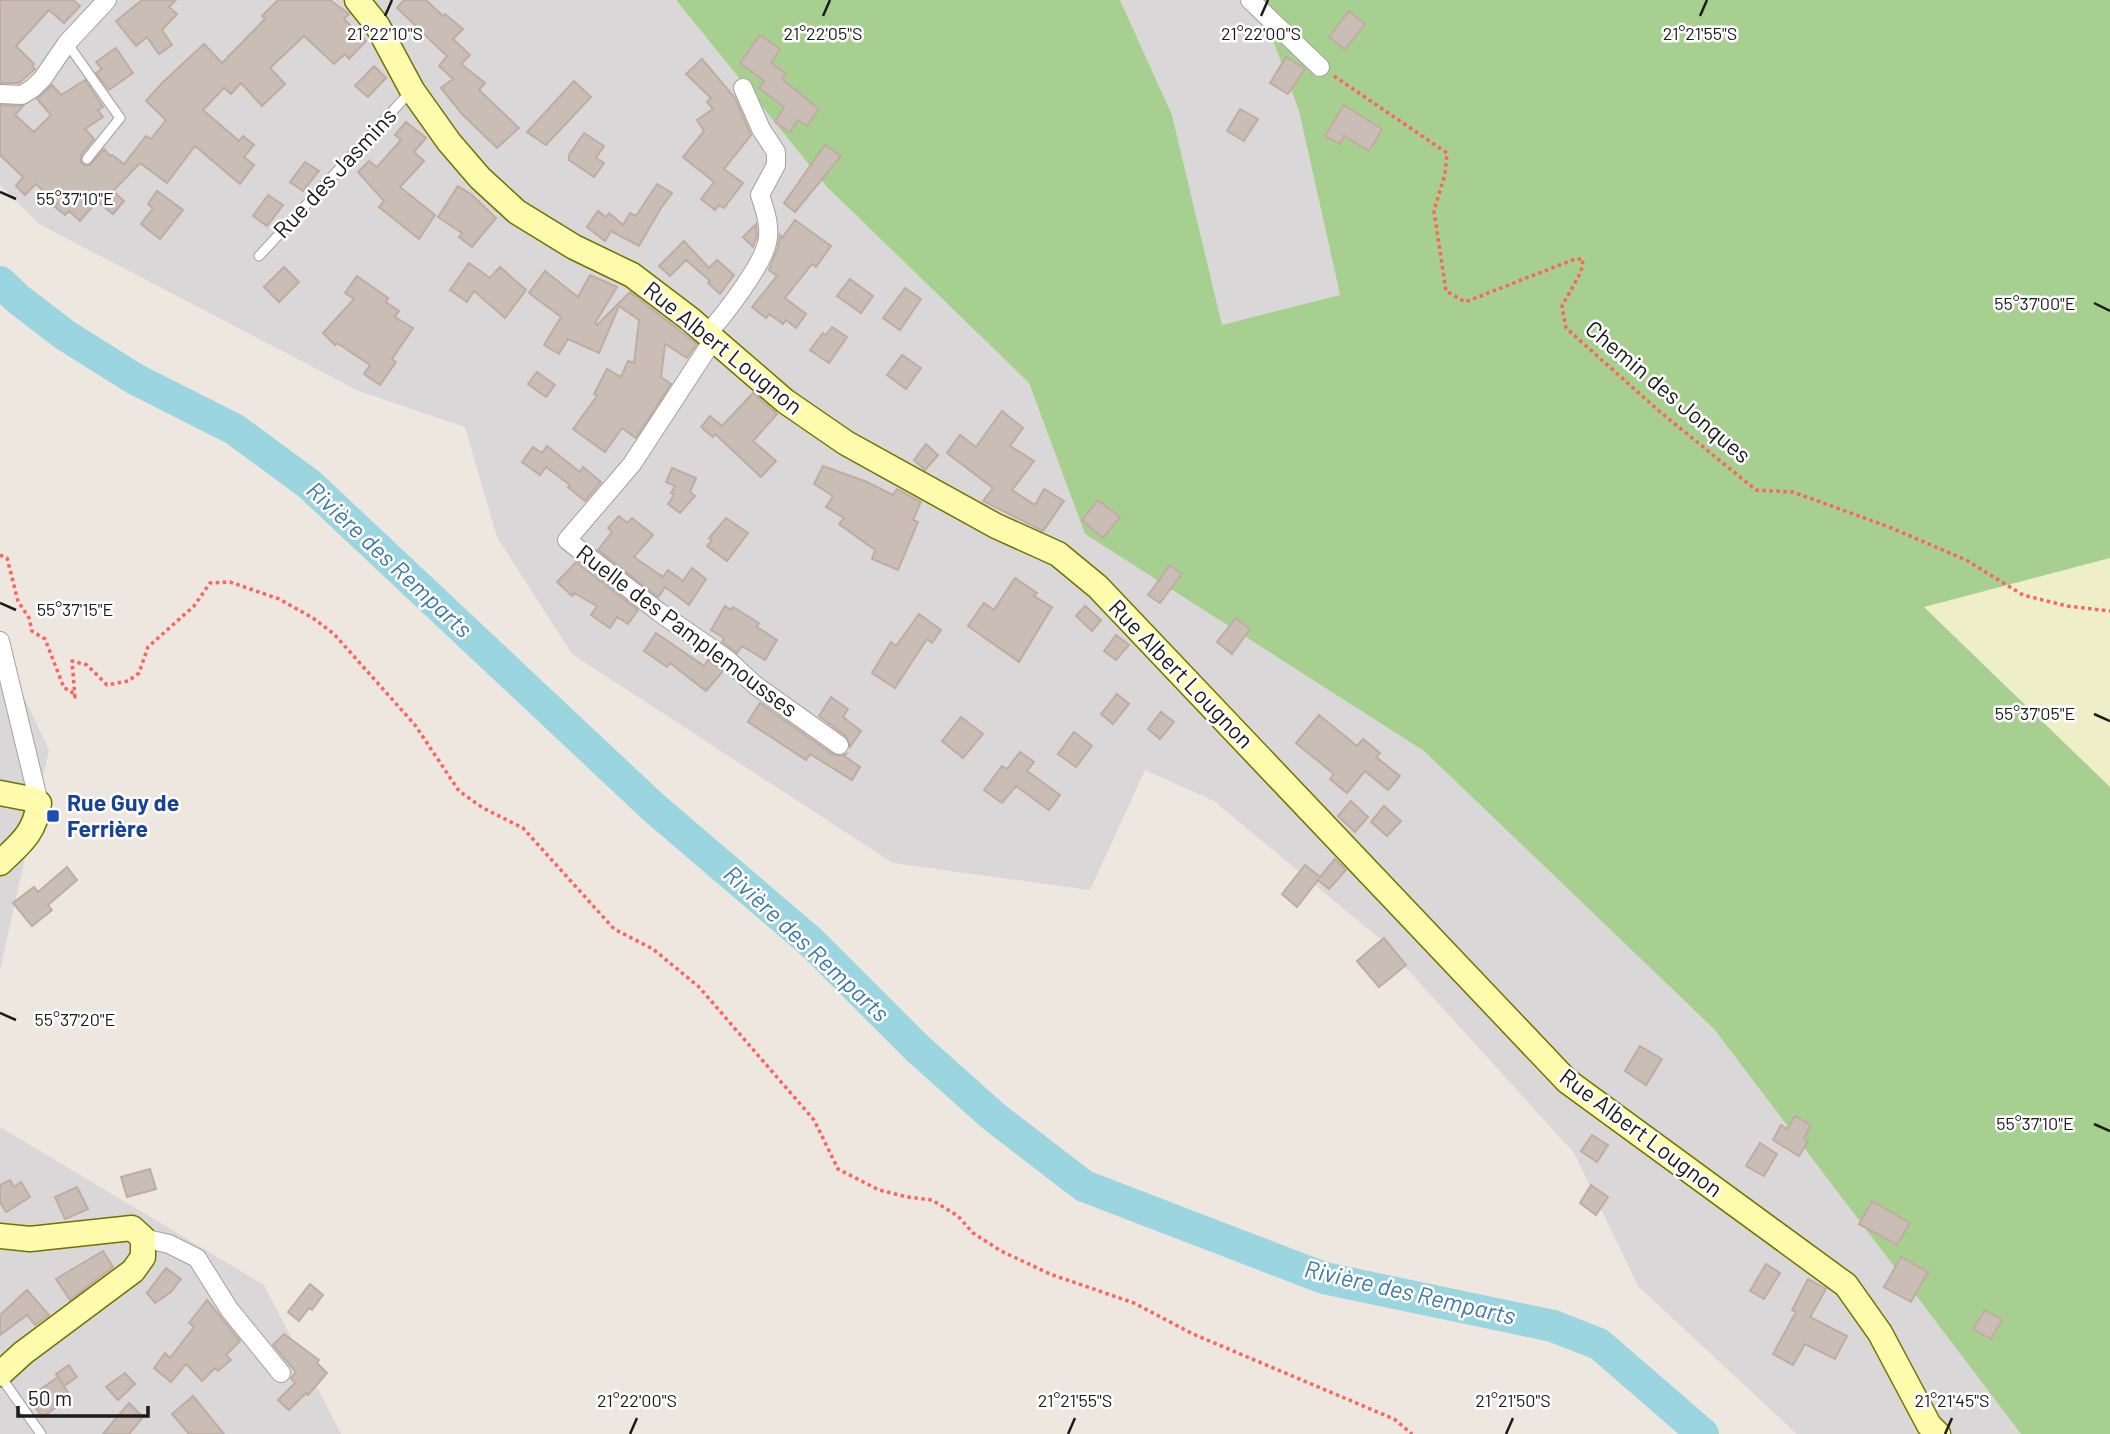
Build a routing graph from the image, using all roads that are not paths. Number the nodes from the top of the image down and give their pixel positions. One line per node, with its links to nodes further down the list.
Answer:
1 (107, 0): 4 (street)
2 (357, 0): 7 (street, Rue Albert Lougnon)
3 (1250, 0): 5 (street)
4 (67, 43): 8 (street); 9 (lane)
5 (1320, 67)
6 (743, 88): 11 (street)
7 (412, 90): 10 (lane, Rue des Jasmins); 11 (street, Rue Albert Lougnon)
8 (0, 94)
9 (87, 159)
10 (259, 256)
11 (710, 338): 13 (street, Ruelle des Pamplemousses); 22 (street, Rue Albert Lougnon)
12 (0, 641): 15 (street)
13 (839, 745)
14 (0, 793): 15 (street)
15 (39, 803): 16 (street)
16 (0, 863)
17 (0, 1236): 18 (street)
18 (143, 1238): 19 (street); 20 (street)
19 (281, 1373)
20 (0, 1375): 21 (lane)
21 (41, 1434)
22 (1938, 1434)

